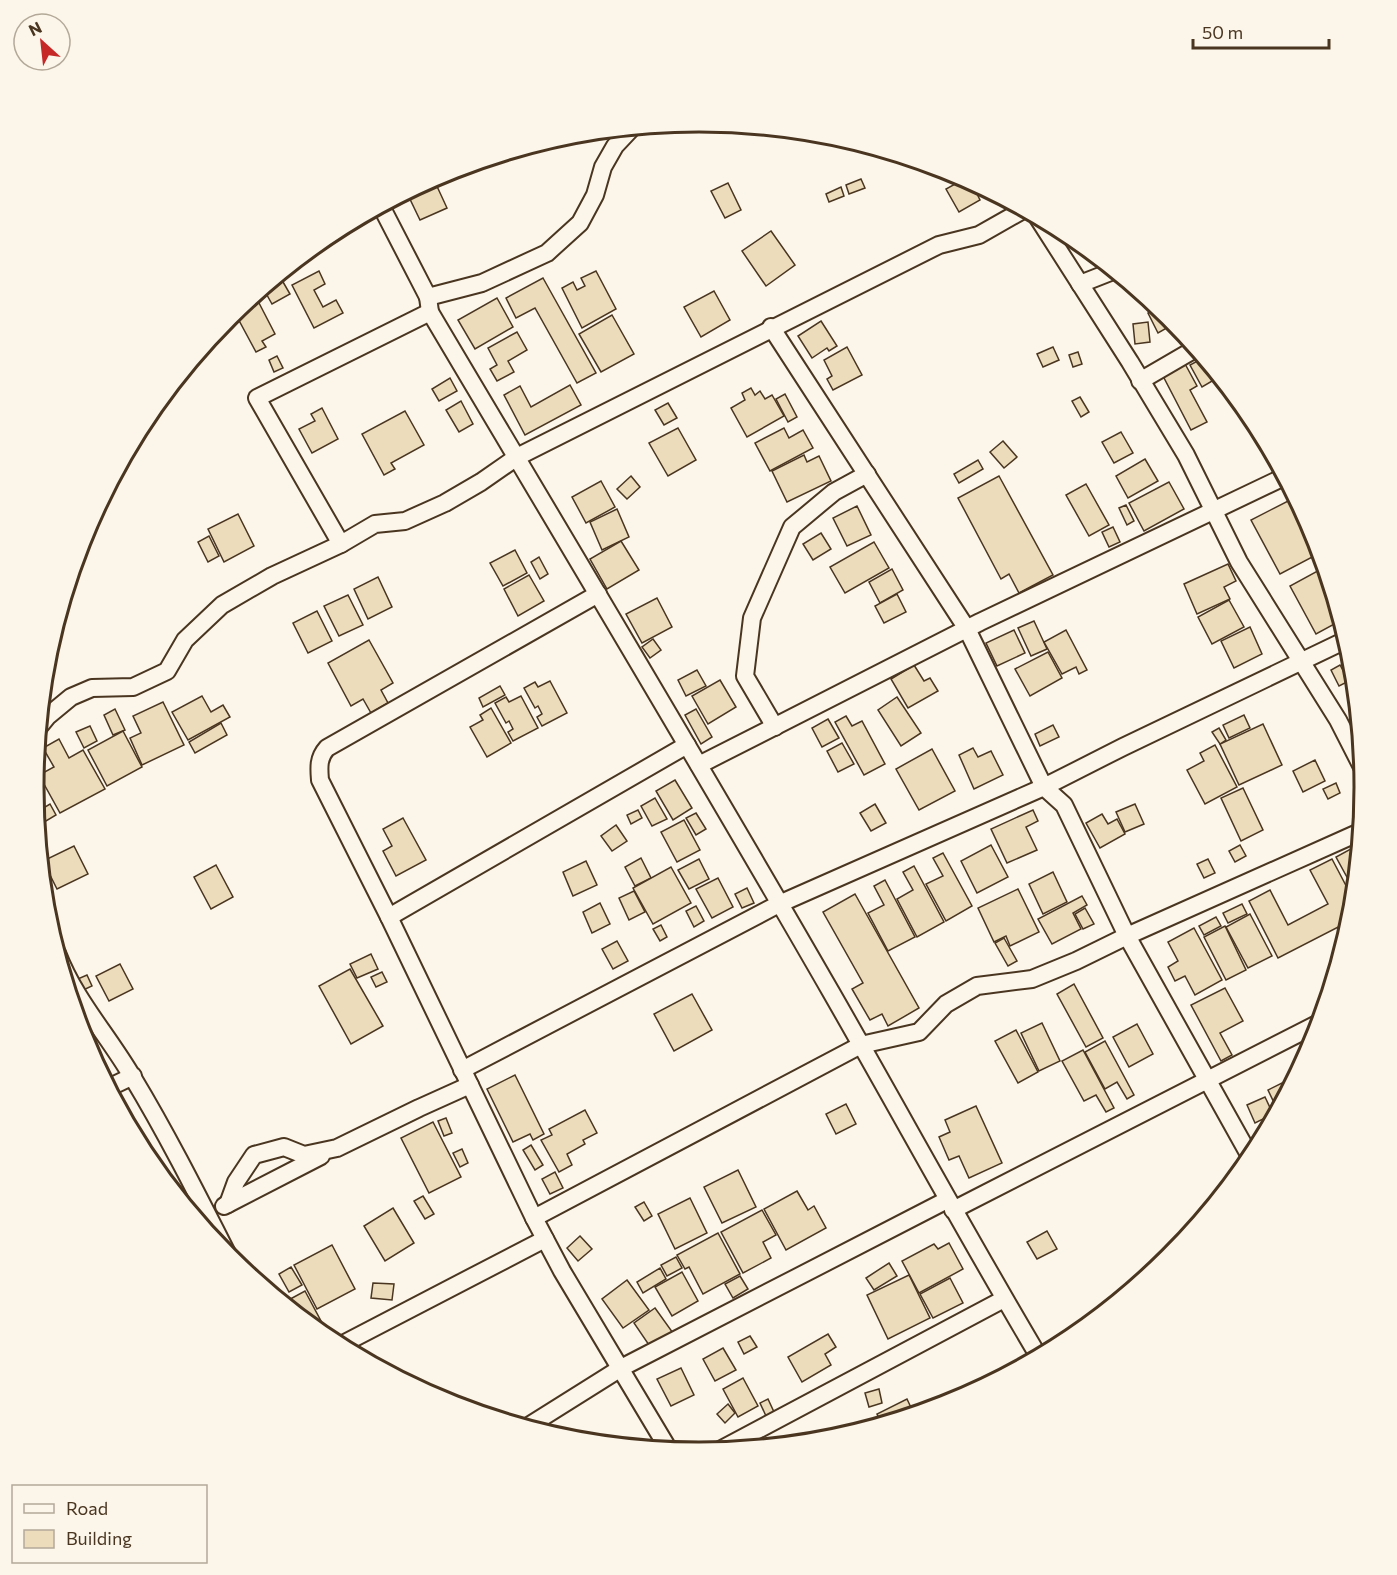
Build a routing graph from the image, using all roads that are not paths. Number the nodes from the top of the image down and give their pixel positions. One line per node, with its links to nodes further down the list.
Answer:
1 (623, 137): 7 (street)
2 (384, 213): 7 (street)
3 (1015, 214): 8 (street)
4 (1052, 237): 6 (street)
5 (1105, 274): 6 (street)
6 (1080, 284): 10 (street)
7 (429, 304): 11 (street); 15 (street)
8 (771, 327): 11 (street); 12 (street)
9 (1188, 353): 10 (street)
10 (1140, 381): 14 (street)
11 (516, 457): 15 (street); 16 (street)
12 (867, 474): 17 (street); 21 (street)
13 (1277, 480): 14 (street)
14 (1213, 510): 17 (street); 19 (street)
15 (341, 544): 20 (street)
16 (598, 594): 22 (street); 28 (street)
17 (967, 628): 21 (street); 25 (street)
18 (1337, 644): 19 (street)
19 (1302, 662): 23 (street); 25 (street)
20 (48, 712)
21 (775, 727): 24 (street)
22 (687, 745): 24 (street); 28 (street)
23 (1352, 748)
24 (699, 765): 27 (street)
25 (1044, 787): 27 (street); 29 (street)
26 (1351, 836): 29 (street)
27 (780, 904): 32 (street); 33 (street)
28 (389, 917): 33 (street)
29 (1127, 936): 32 (street); 35 (street)
30 (77, 994): 34 (street)
31 (1307, 1029): 35 (street)
32 (861, 1045): 41 (street); 43 (street)
33 (462, 1070): 37 (street)
34 (133, 1076): 36 (street); 42 (street)
35 (1208, 1080): 39 (street); 41 (street)
36 (115, 1085)
37 (470, 1085): 38 (street); 43 (street)
38 (337, 1148): 40 (street); 40 (street)
39 (1245, 1148)
40 (228, 1204): 42 (street)
41 (950, 1205): 46 (street); 49 (street)
42 (208, 1216): 44 (street)
43 (534, 1218): 45 (street)
44 (214, 1228)
45 (545, 1239): 47 (street); 49 (street)
46 (1004, 1299): 48 (street); 52 (street)
47 (349, 1341)
48 (1035, 1350)
49 (621, 1368): 50 (street); 51 (street)
50 (536, 1422)
51 (664, 1441)
52 (737, 1441)

